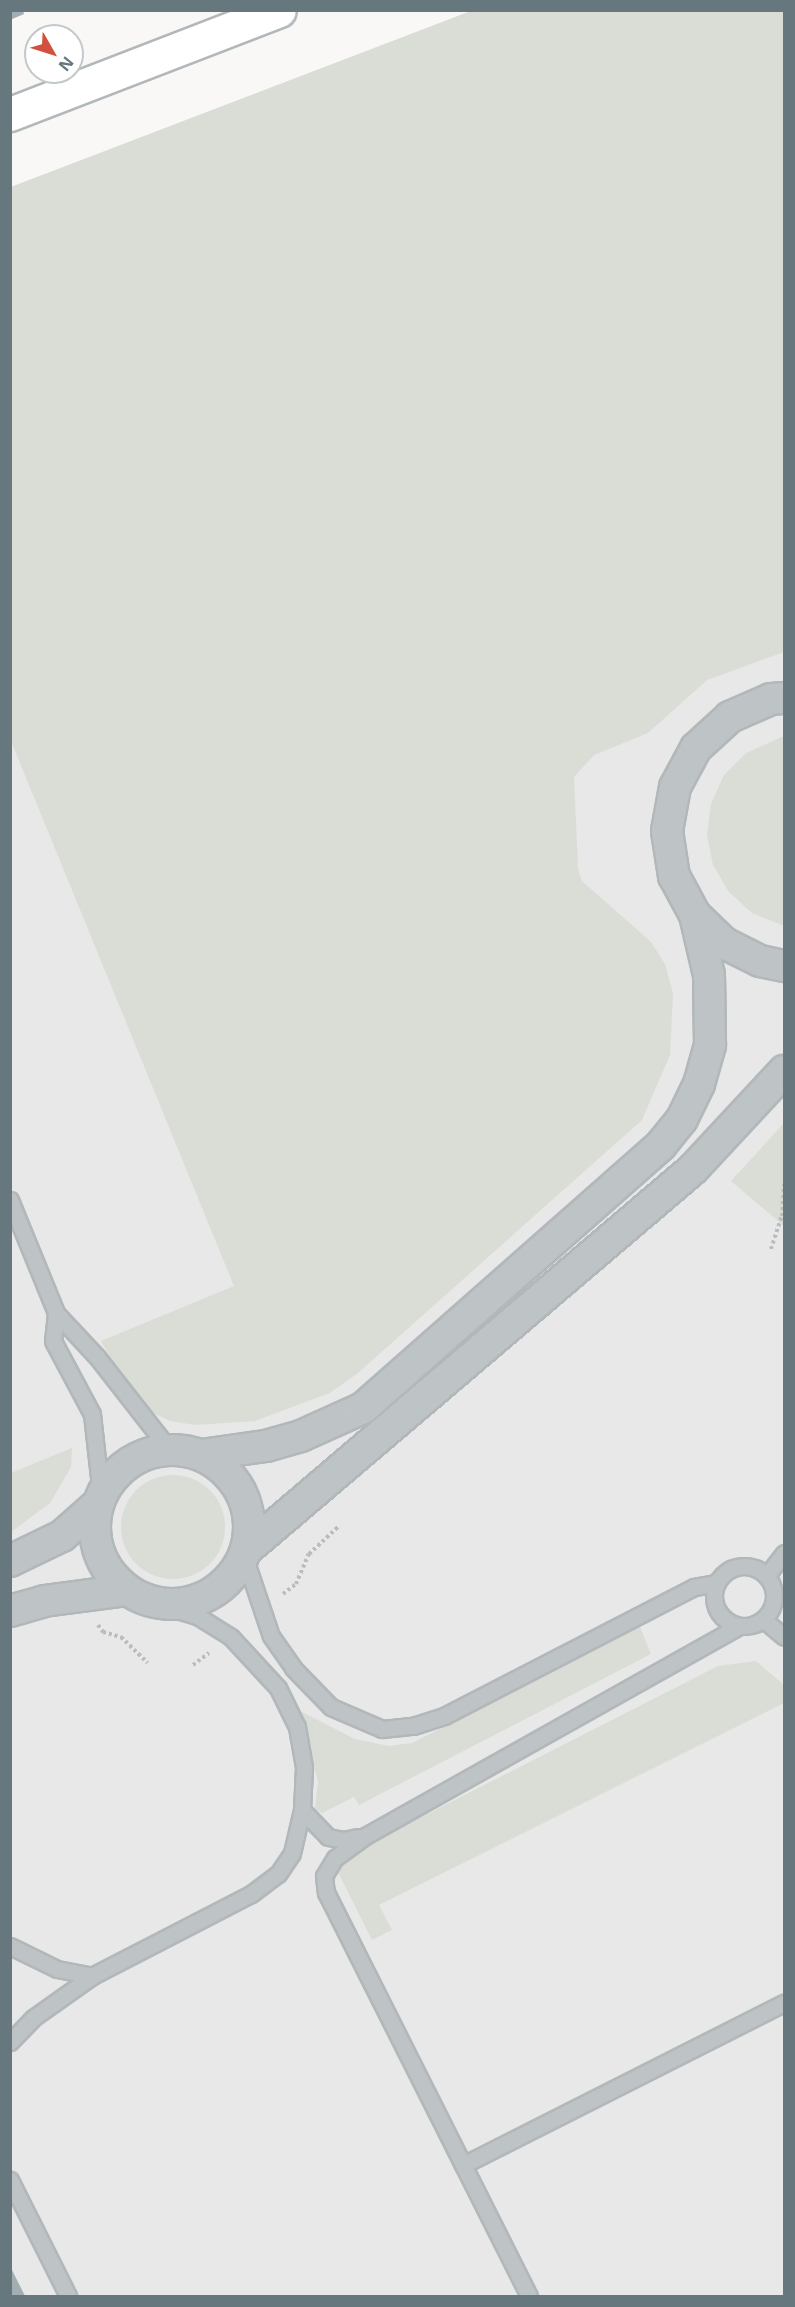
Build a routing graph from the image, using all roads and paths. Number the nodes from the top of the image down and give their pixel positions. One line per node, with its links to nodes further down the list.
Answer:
1 (279, 10): 2 (main road)
2 (10, 114)
3 (780, 696): 4 (street)
4 (695, 915): 5 (street); 12 (street)
5 (784, 966)
6 (784, 1071): 15 (street)
7 (784, 1184): 9 (path)
8 (10, 1200): 10 (lane)
9 (771, 1249)
10 (56, 1313): 11 (lane); 13 (lane)
11 (169, 1449): 12 (street); 13 (street)
12 (201, 1455): 15 (street)
13 (99, 1500): 17 (street); 20 (street)
14 (339, 1526): 23 (path)
15 (246, 1552): 21 (street); 23 (lane)
16 (784, 1553): 18 (lane)
17 (10, 1561)
18 (767, 1575): 19 (lane); 24 (lane)
19 (717, 1583): 23 (lane); 25 (lane)
20 (126, 1590): 21 (street); 22 (street)
21 (154, 1603): 27 (lane)
22 (10, 1611)
23 (262, 1611)
24 (764, 1620): 25 (lane); 26 (lane)
25 (739, 1626): 28 (lane)
26 (784, 1637)
27 (302, 1810): 28 (lane); 30 (lane)
28 (365, 1836): 33 (lane)
29 (10, 1946): 30 (lane)
30 (92, 1976): 32 (lane)
31 (784, 2003): 33 (lane)
32 (10, 2042)
33 (463, 2165): 36 (lane)
34 (10, 2180): 35 (lane)
35 (68, 2296)
36 (529, 2296)

